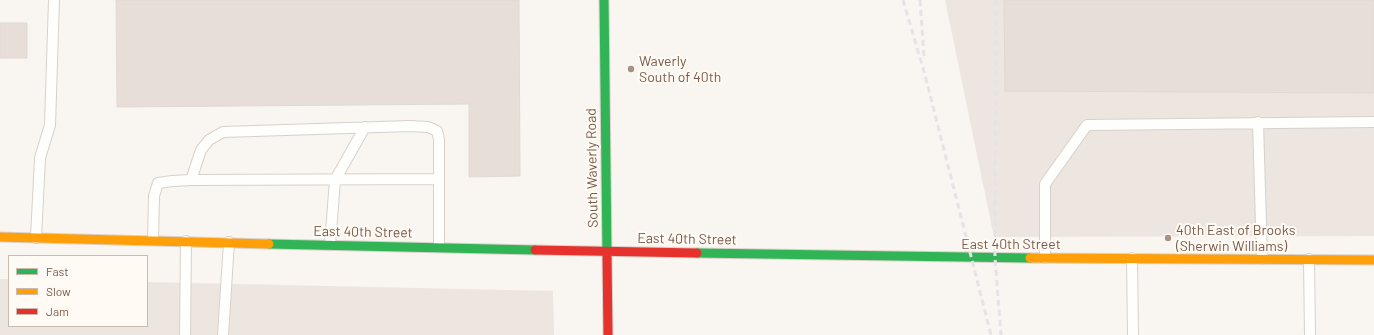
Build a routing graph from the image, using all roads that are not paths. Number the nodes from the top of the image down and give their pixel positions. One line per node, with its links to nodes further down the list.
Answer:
1 (54, 0): 10 (lane)
2 (604, 0): 16 (street, South Waverly Road)
3 (1258, 122): 4 (lane); 17 (lane); 19 (lane)
4 (1374, 122)
5 (365, 127): 6 (lane); 7 (lane); 8 (lane)
6 (191, 180): 7 (lane); 11 (lane)
7 (335, 180): 8 (lane); 14 (lane)
8 (439, 180): 15 (lane)
9 (0, 237): 10 (street, East 40th Street)
10 (36, 238): 11 (street, East 40th Street)
11 (153, 240): 12 (street, East 40th Street)
12 (186, 241): 13 (street, East 40th Street); 22 (lane)
13 (228, 242): 14 (street, East 40th Street); 23 (lane)
14 (330, 245): 15 (street, East 40th Street)
15 (439, 247): 16 (street, East 40th Street)
16 (607, 252): 17 (street, East 40th Street); 24 (street, South Waverly Road)
17 (1045, 258): 18 (street, East 40th Street)
18 (1132, 258): 19 (street, East 40th Street); 25 (lane)
19 (1262, 259): 20 (street, East 40th Street)
20 (1309, 259): 21 (street, East 40th Street); 26 (lane)
21 (1374, 260)
22 (185, 335)
23 (223, 335)
24 (608, 335)
25 (1133, 335)
26 (1310, 335)

